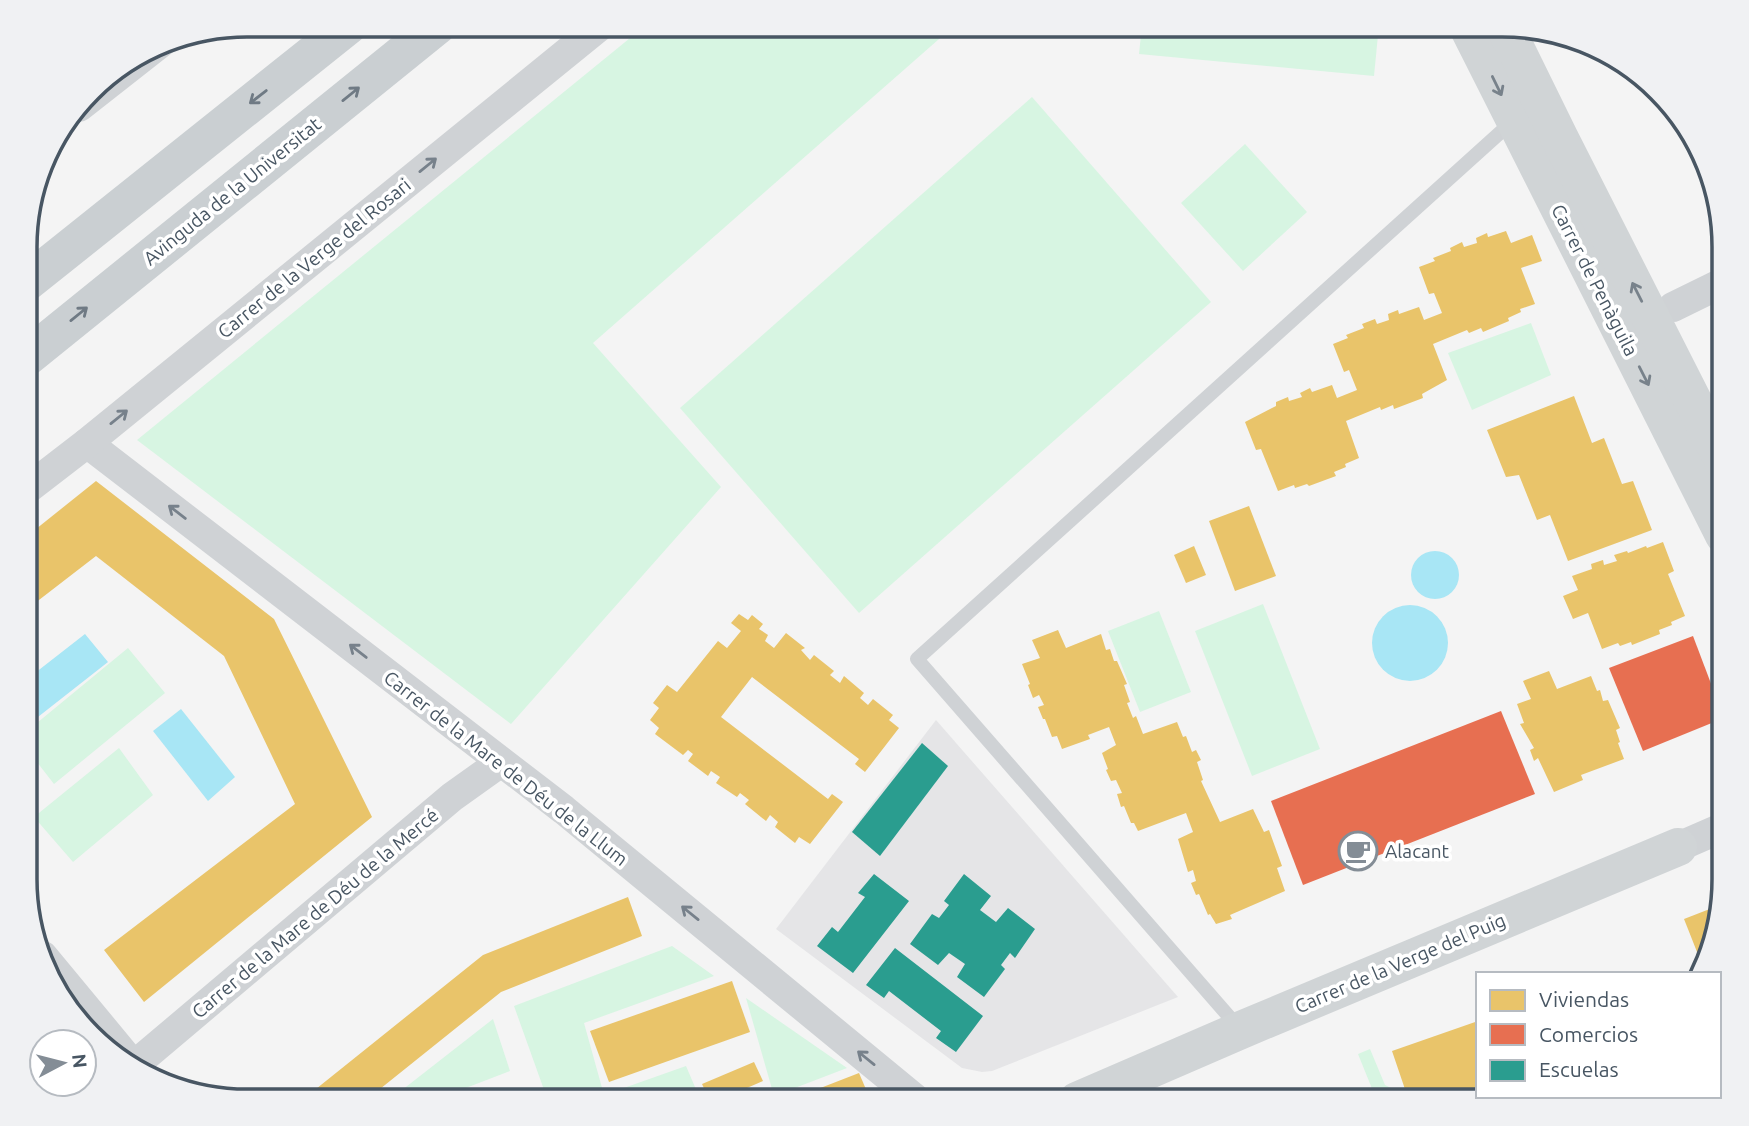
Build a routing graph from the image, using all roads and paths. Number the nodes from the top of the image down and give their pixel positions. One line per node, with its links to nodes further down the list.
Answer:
1 (333, 37): 7 (main road, one-way to 7)
2 (422, 37): 10 (main road, Avinguda de la Universitat, one-way to 2)
3 (585, 37): 12 (street, Carrer de la Verge del Rosari, one-way to 3)
4 (1473, 37): 6 (street, Carrer de Penàguila, one-way to 6)
5 (1510, 38): 11 (street, Carrer de Penàguila, one-way to 5)
6 (1514, 120): 14 (street, Carrer de Penàguila, one-way to 14); 19 (lane)
7 (37, 274)
8 (1712, 288): 9 (street)
9 (1673, 307)
10 (37, 349)
11 (1712, 438)
12 (87, 443): 13 (street, Carrer de la Verge del Rosari); 15 (street, Carrer de la Mare de Déu de la Llum, one-way to 12)
13 (37, 482)
14 (1712, 511)
15 (501, 762): 21 (street, Carrer de la Mare de Déu de la Mercé); 22 (street, Carrer de la Mare de Déu de la Llum, one-way to 15)
16 (1712, 832): 17 (street, Carrer de la Verge del Puig)
17 (1678, 847): 19 (street, Carrer de la Verge del Puig)
18 (63, 981): 20 (street)
19 (1241, 1030): 23 (street, Carrer de la Verge del Puig)
20 (110, 1038)
21 (141, 1060)
22 (903, 1089)
23 (1130, 1089)

